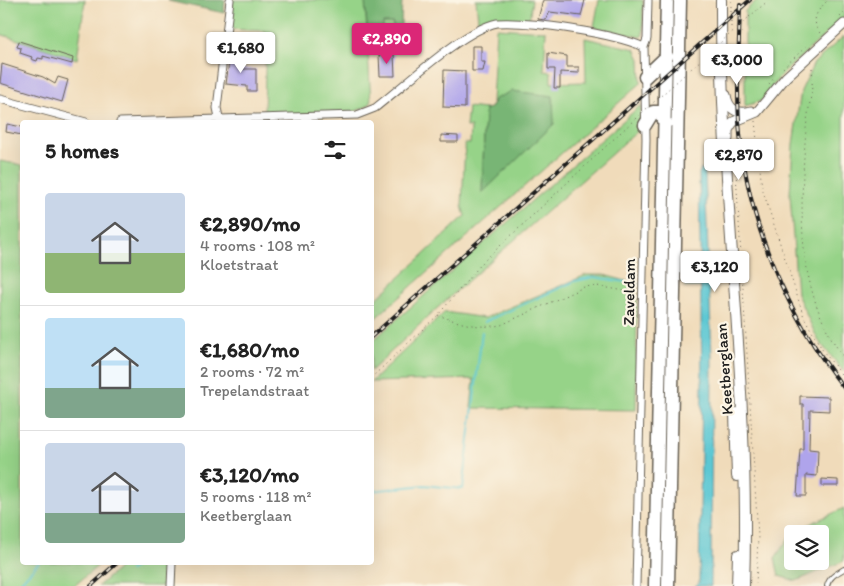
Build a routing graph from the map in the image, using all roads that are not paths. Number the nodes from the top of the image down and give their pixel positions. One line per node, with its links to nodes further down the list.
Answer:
1 (230, 0): 15 (street)
2 (648, 0): 8 (street, Zaveldam)
3 (667, 0): 9 (highway)
4 (680, 0): 25 (highway)
5 (715, 0): 26 (main road, Keetberglaan)
6 (722, 0): 10 (main road, Keetberglaan)
7 (844, 24): 13 (street)
8 (644, 47): 11 (street, Zaveldam); 16 (street)
9 (667, 56): 11 (highway); 18 (highway)
10 (721, 72): 13 (street); 19 (main road, Keetberglaan)
11 (645, 77): 17 (street, Zaveldam)
12 (0, 99): 14 (street)
13 (762, 106): 19 (street)
14 (79, 120)
15 (220, 120)
16 (246, 120)
17 (640, 122): 18 (highway); 23 (street, Zaveldam)
18 (666, 123): 24 (highway)
19 (725, 159): 27 (main road, Keetberglaan)
20 (172, 565): 22 (street)
21 (844, 569): 28 (lane)
22 (171, 586)
23 (636, 586)
24 (656, 586)
25 (668, 586)
26 (736, 586)
27 (744, 586)
28 (827, 586)

